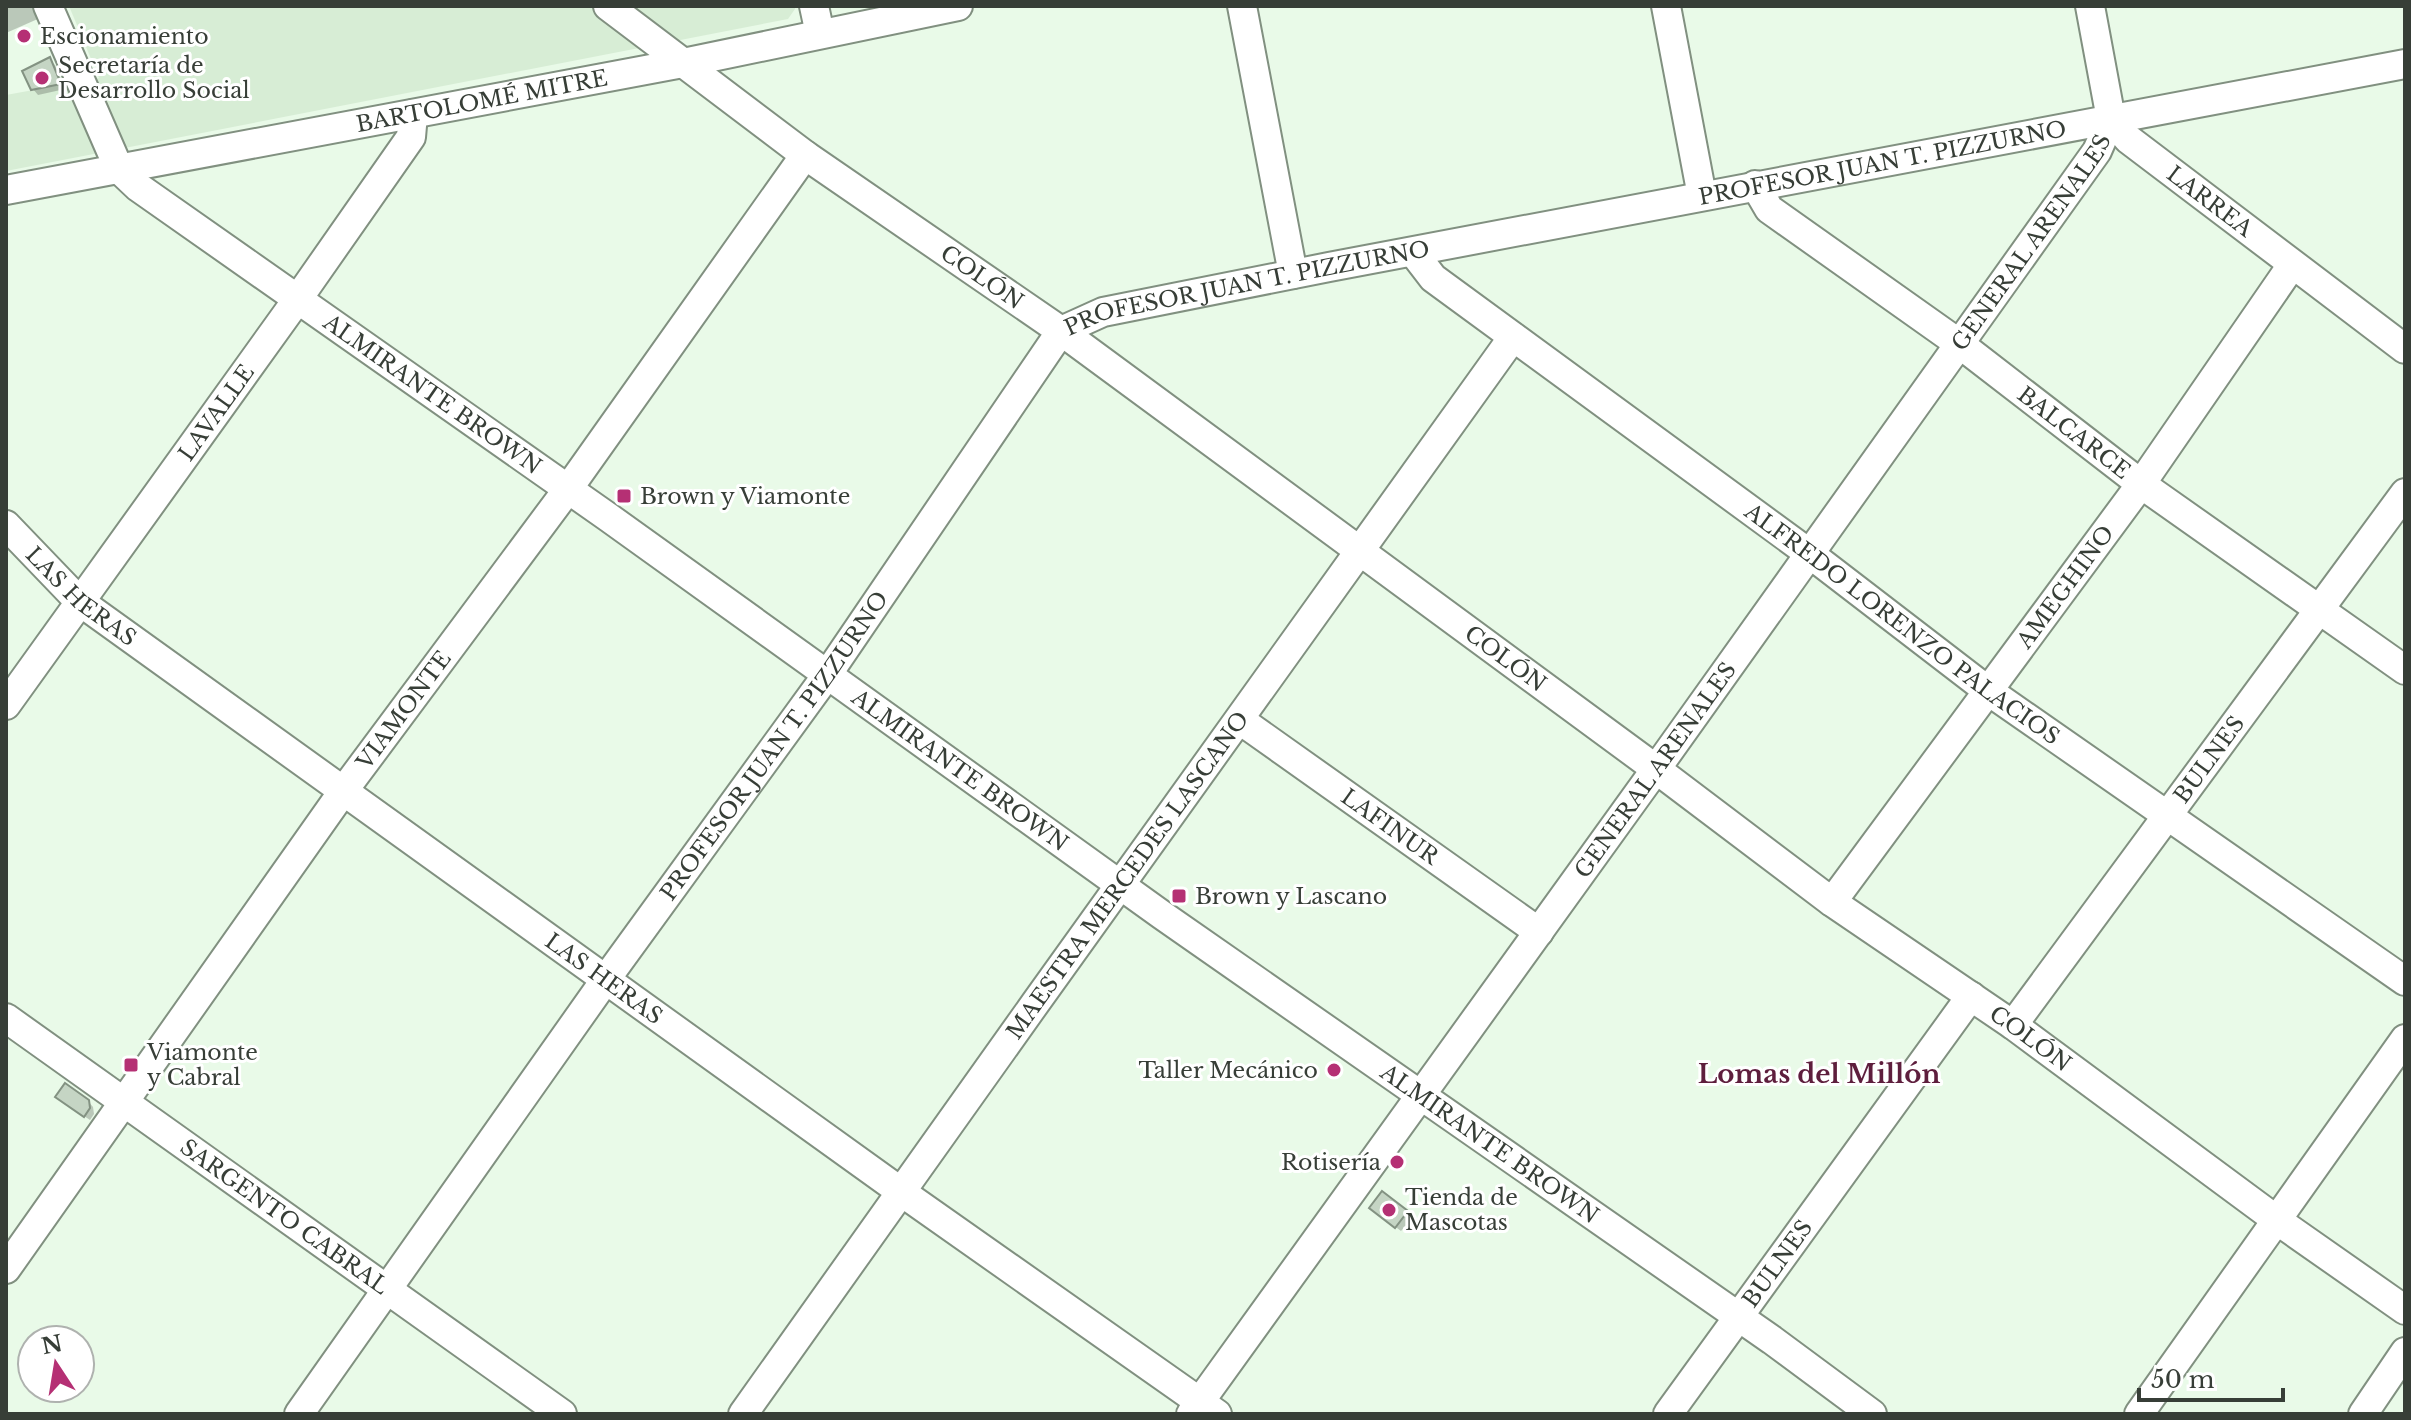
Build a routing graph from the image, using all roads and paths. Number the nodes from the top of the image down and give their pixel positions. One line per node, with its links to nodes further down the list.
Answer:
1 (48, 6): 14 (street, ALMIRANTE BROWN)
2 (608, 6): 9 (street, COLÓN)
3 (814, 6): 8 (street)
4 (958, 6): 8 (street, BARTOLOMÉ MITRE)
5 (1242, 6): 20 (street)
6 (1666, 6): 17 (street)
7 (2090, 6): 12 (street)
8 (820, 34): 9 (street, BARTOLOMÉ MITRE)
9 (683, 63): 11 (street, BARTOLOMÉ MITRE); 13 (street, COLÓN)
10 (2405, 64): 12 (street, PROFESOR JUAN T. PIZZURNO)
11 (413, 114): 14 (street, BARTOLOMÉ MITRE); 21 (street, LAVALLE)
12 (2111, 119): 15 (street, PROFESOR JUAN T. PIZZURNO); 19 (street, LARREA); 24 (street, GENERAL ARENALES)
13 (805, 155): 22 (street, COLÓN); 27 (street, VIAMONTE)
14 (119, 169): 16 (street, BARTOLOMÉ MITRE); 21 (street, ALMIRANTE BROWN)
15 (1755, 185): 17 (street, PROFESOR JUAN T. PIZZURNO); 24 (street, BALCARCE)
16 (6, 190)
17 (1702, 196): 18 (street, PROFESOR JUAN T. PIZZURNO)
18 (1413, 252): 20 (street, PROFESOR JUAN T. PIZZURNO); 23 (street, ALFREDO LORENZO PALACIOS)
19 (2292, 265): 25 (street, LARREA); 26 (street, AMEGHINO)
20 (1293, 274): 22 (street, PROFESOR JUAN T. PIZZURNO)
21 (297, 300): 27 (street, ALMIRANTE BROWN); 32 (street, LAVALLE)
22 (1061, 331): 30 (street, COLÓN); 35 (street, PROFESOR JUAN T. PIZZURNO)
23 (1513, 337): 30 (street, MAESTRA MERCEDES LASCANO); 31 (street, ALFREDO LORENZO PALACIOS)
24 (1961, 345): 26 (street, BALCARCE); 31 (street, GENERAL ARENALES)
25 (2405, 349)
26 (2141, 484): 33 (street, BALCARCE); 36 (street, AMEGHINO)
27 (568, 489): 35 (street, ALMIRANTE BROWN); 40 (street, VIAMONTE)
28 (2405, 493): 33 (street, BULNES)
29 (6, 525): 32 (street, LAS HERAS)
30 (1360, 553): 38 (street, MAESTRA MERCEDES LASCANO); 39 (street, COLÓN)
31 (1810, 554): 36 (street, ALFREDO LORENZO PALACIOS); 39 (street, GENERAL ARENALES)
32 (79, 601): 37 (street, LAVALLE); 40 (street, LAS HERAS)
33 (2320, 608): 34 (street, BALCARCE); 41 (street, BULNES)
34 (2405, 670)
35 (827, 675): 42 (street, ALMIRANTE BROWN); 45 (street, PROFESOR JUAN T. PIZZURNO)
36 (1987, 690): 41 (street, ALFREDO LORENZO PALACIOS); 43 (street, AMEGHINO)
37 (6, 705)
38 (1240, 720): 42 (street, MAESTRA MERCEDES LASCANO); 44 (street, LAFINUR)
39 (1656, 769): 43 (street, COLÓN); 44 (street, GENERAL ARENALES)
40 (344, 790): 45 (street, LAS HERAS); 52 (street, VIAMONTE)
41 (2168, 815): 46 (street, ALFREDO LORENZO PALACIOS); 49 (street, BULNES)
42 (1119, 884): 51 (street, ALMIRANTE BROWN); 53 (street, MAESTRA MERCEDES LASCANO)
43 (1832, 902): 47 (street, COLÓN)
44 (1539, 932): 51 (street, GENERAL ARENALES)
45 (606, 979): 53 (street, LAS HERAS); 56 (street, PROFESOR JUAN T. PIZZURNO)
46 (2405, 981)
47 (1971, 996): 49 (street, COLÓN); 58 (street, BULNES)
48 (6, 1018): 52 (street, SARGENTO CABRAL)
49 (2013, 1025): 54 (street, COLÓN)
50 (2405, 1039): 54 (street)
51 (1421, 1095): 58 (street, ALMIRANTE BROWN); 60 (street, GENERAL ARENALES)
52 (125, 1102): 55 (street, VIAMONTE); 56 (street, SARGENTO CABRAL)
53 (900, 1191): 60 (street, LAS HERAS); 63 (street, MAESTRA MERCEDES LASCANO)
54 (2278, 1221): 57 (street, COLÓN); 66 (street)
55 (6, 1269)
56 (387, 1289): 61 (street, PROFESOR JUAN T. PIZZURNO); 62 (street, SARGENTO CABRAL)
57 (2405, 1310)
58 (1738, 1318): 64 (street, BULNES); 65 (street, ALMIRANTE BROWN)
59 (2405, 1352): 67 (street)
60 (1203, 1410)
61 (299, 1414)
62 (562, 1414)
63 (743, 1414)
64 (1668, 1414)
65 (1872, 1414)
66 (2139, 1414)
67 (2363, 1414)

